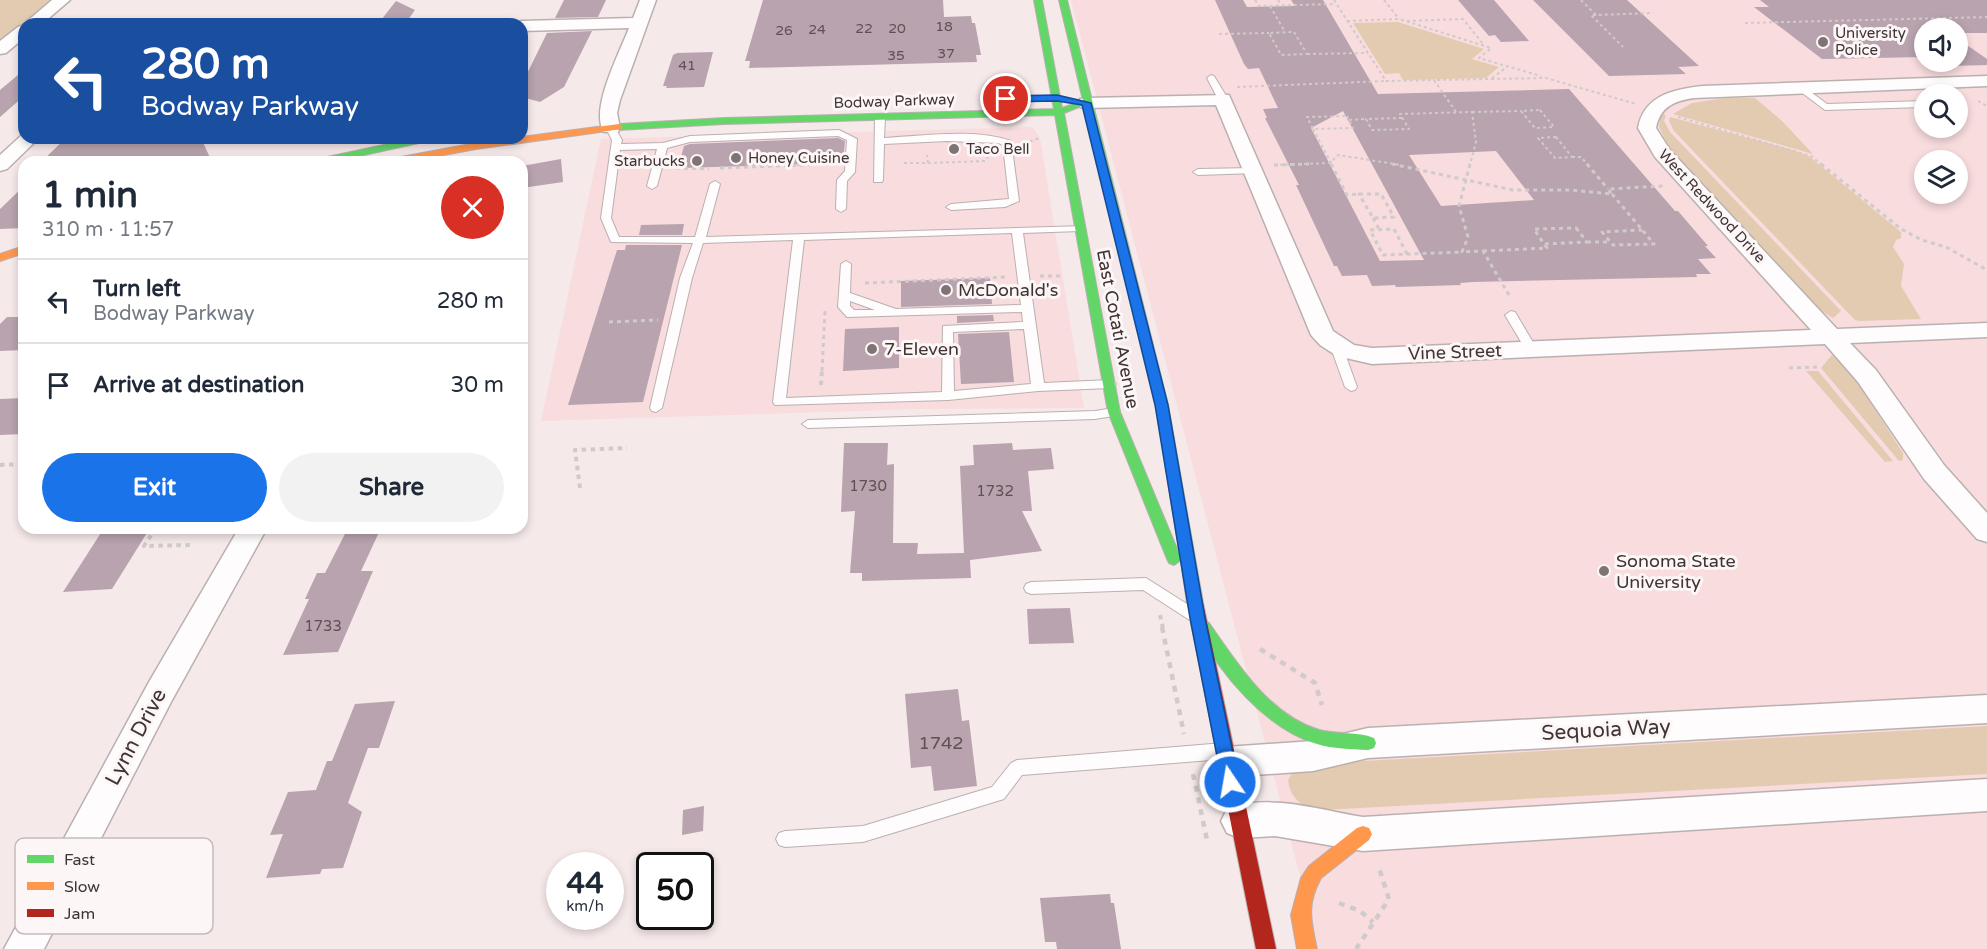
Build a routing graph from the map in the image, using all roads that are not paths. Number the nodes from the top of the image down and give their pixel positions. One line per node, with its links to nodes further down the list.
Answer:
1 (63, 0): 5 (street)
2 (648, 0): 6 (street)
3 (1038, 0): 17 (main road, East Cotati Avenue)
4 (1063, 0): 15 (main road, East Cotati Avenue)
5 (40, 18)
6 (640, 23): 7 (street); 18 (street)
7 (528, 26)
8 (1211, 78): 13 (lane)
9 (1987, 81): 10 (street, West Redwood Drive)
10 (1966, 84)
11 (1800, 87): 12 (street, West Redwood Drive); 16 (lane); 48 (street, West Redwood Drive)
12 (1914, 89)
13 (1227, 93): 15 (street); 30 (street)
14 (1039, 98): 17 (main road, Bodway Parkway)
15 (1086, 103): 17 (main road, Bodway Parkway); 61 (main road, East Cotati Avenue)
16 (1914, 104)
17 (1058, 105): 19 (main road, Bodway Parkway); 37 (main road, East Cotati Avenue)
18 (609, 117): 19 (main road, Bodway Parkway); 20 (main road, Bodway Parkway); 26 (lane)
19 (880, 118): 21 (lane)
20 (528, 135)
21 (879, 141): 32 (lane); 35 (lane)
22 (23, 144): 29 (street)
23 (404, 144): 27 (main road)
24 (485, 144): 28 (main road, Bodway Parkway)
25 (663, 146): 26 (lane); 34 (lane); 36 (lane)
26 (616, 147): 40 (lane)
27 (346, 156)
28 (422, 156)
29 (0, 165)
30 (1259, 168): 31 (lane); 49 (street)
31 (1198, 172)
32 (878, 180)
33 (714, 184): 40 (lane)
34 (652, 186)
35 (951, 207)
36 (840, 209)
37 (1080, 228): 38 (lane); 51 (main road, East Cotati Avenue)
38 (1017, 230): 39 (lane); 44 (lane)
39 (799, 237): 40 (lane); 54 (lane)
40 (700, 240): 55 (lane)
41 (18, 251): 42 (main road)
42 (0, 258)
43 (846, 264): 44 (lane)
44 (1027, 308): 46 (lane)
45 (1511, 315): 50 (lane)
46 (1030, 325): 52 (lane); 54 (lane)
47 (1987, 330): 48 (street, Vine Street)
48 (1834, 337): 50 (street, Vine Street); 58 (street, West Redwood Drive)
49 (1337, 348): 50 (street, Vine Street); 53 (lane)
50 (1531, 349)
51 (1110, 384): 52 (lane); 56 (main road, East Cotati Avenue)
52 (1038, 387): 54 (lane)
53 (1351, 387)
54 (948, 396)
55 (656, 408)
56 (1114, 412): 57 (lane); 61 (main road, East Cotati Avenue)
57 (808, 424)
58 (1987, 531)
59 (250, 534): 67 (street, Lynn Drive)
60 (1031, 588): 61 (lane)
61 (1197, 618): 63 (main road); 64 (main road, East Cotati Avenue)
62 (1987, 709): 63 (street, Sequoia Way)
63 (1368, 743): 64 (street, Sequoia Way)
64 (1225, 757): 66 (main road, East Cotati Avenue); 68 (lane)
65 (1987, 795): 69 (street)
66 (1239, 821): 69 (street); 72 (main road, East Cotati Avenue)
67 (82, 838)
68 (785, 839)
69 (1370, 847): 73 (main road)
70 (30, 934): 71 (street, Lynn Drive)
71 (22, 949)
72 (1266, 949)
73 (1307, 949)

